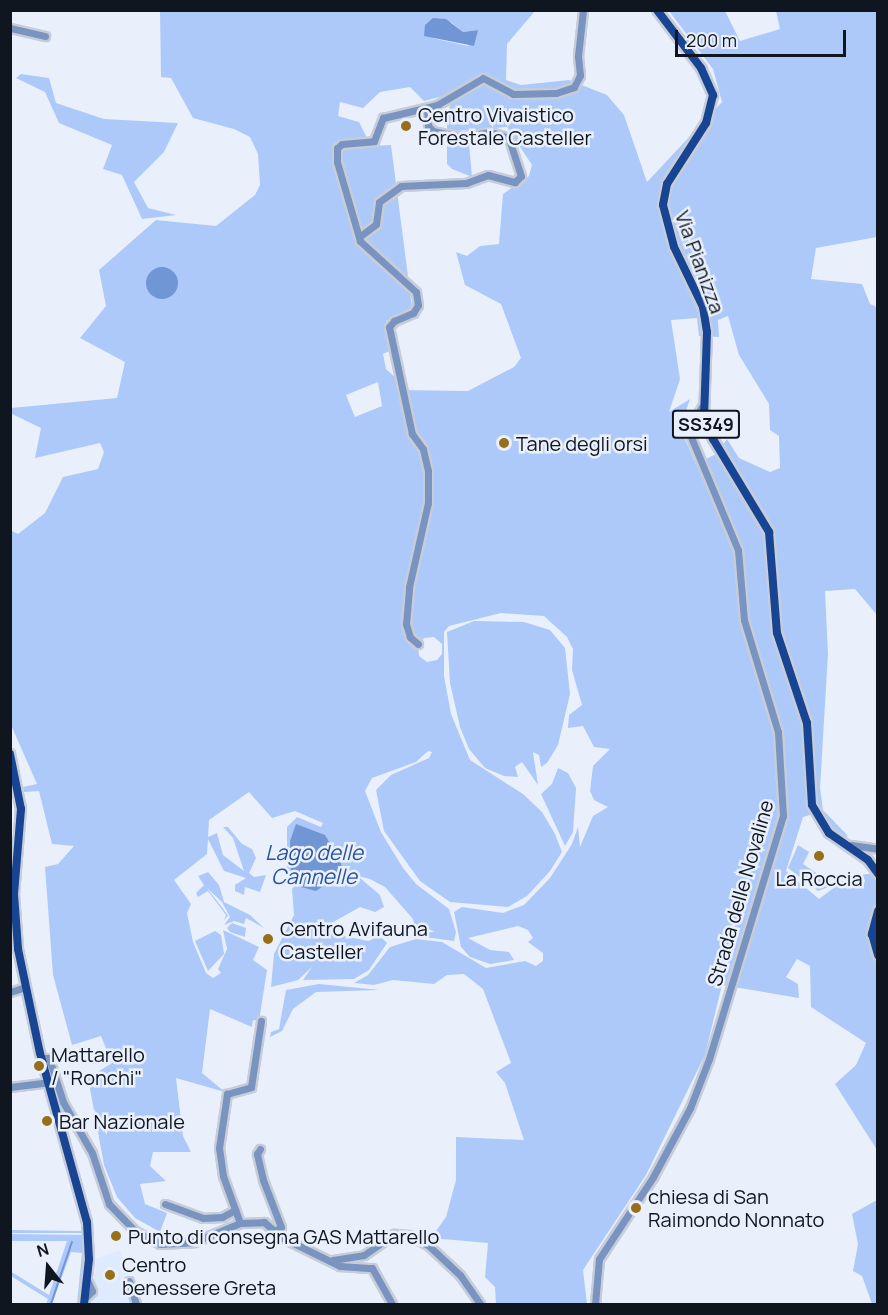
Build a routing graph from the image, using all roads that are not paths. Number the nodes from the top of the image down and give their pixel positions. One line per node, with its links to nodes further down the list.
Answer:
1 (583, 10): 5 (street)
2 (657, 10): 7 (main road, Via Pianizza / SS349)
3 (10, 28): 4 (street)
4 (45, 36)
5 (427, 108): 6 (street); 6 (street)
6 (359, 237): 8 (street)
7 (702, 407): 10 (main road, Via Pianizza / SS349); 32 (street, Strada delle Novaline)
8 (418, 644)
9 (10, 754): 15 (main road)
10 (842, 842): 11 (street); 12 (main road, SS349)
11 (878, 849)
12 (878, 874)
13 (878, 911): 14 (main road)
14 (878, 955)
15 (25, 987): 16 (street); 18 (main road)
16 (10, 992)
17 (261, 1021): 23 (street)
18 (46, 1062): 19 (main road); 24 (street)
19 (49, 1082): 20 (street); 28 (main road)
20 (10, 1087)
21 (260, 1149): 25 (street)
22 (165, 1204): 23 (street)
23 (235, 1210): 24 (street)
24 (240, 1223): 25 (street)
25 (274, 1231): 26 (street)
26 (333, 1260): 30 (street); 31 (street)
27 (129, 1281): 29 (street)
28 (85, 1301)
29 (136, 1305)
30 (392, 1305)
31 (480, 1305)
32 (595, 1305)

